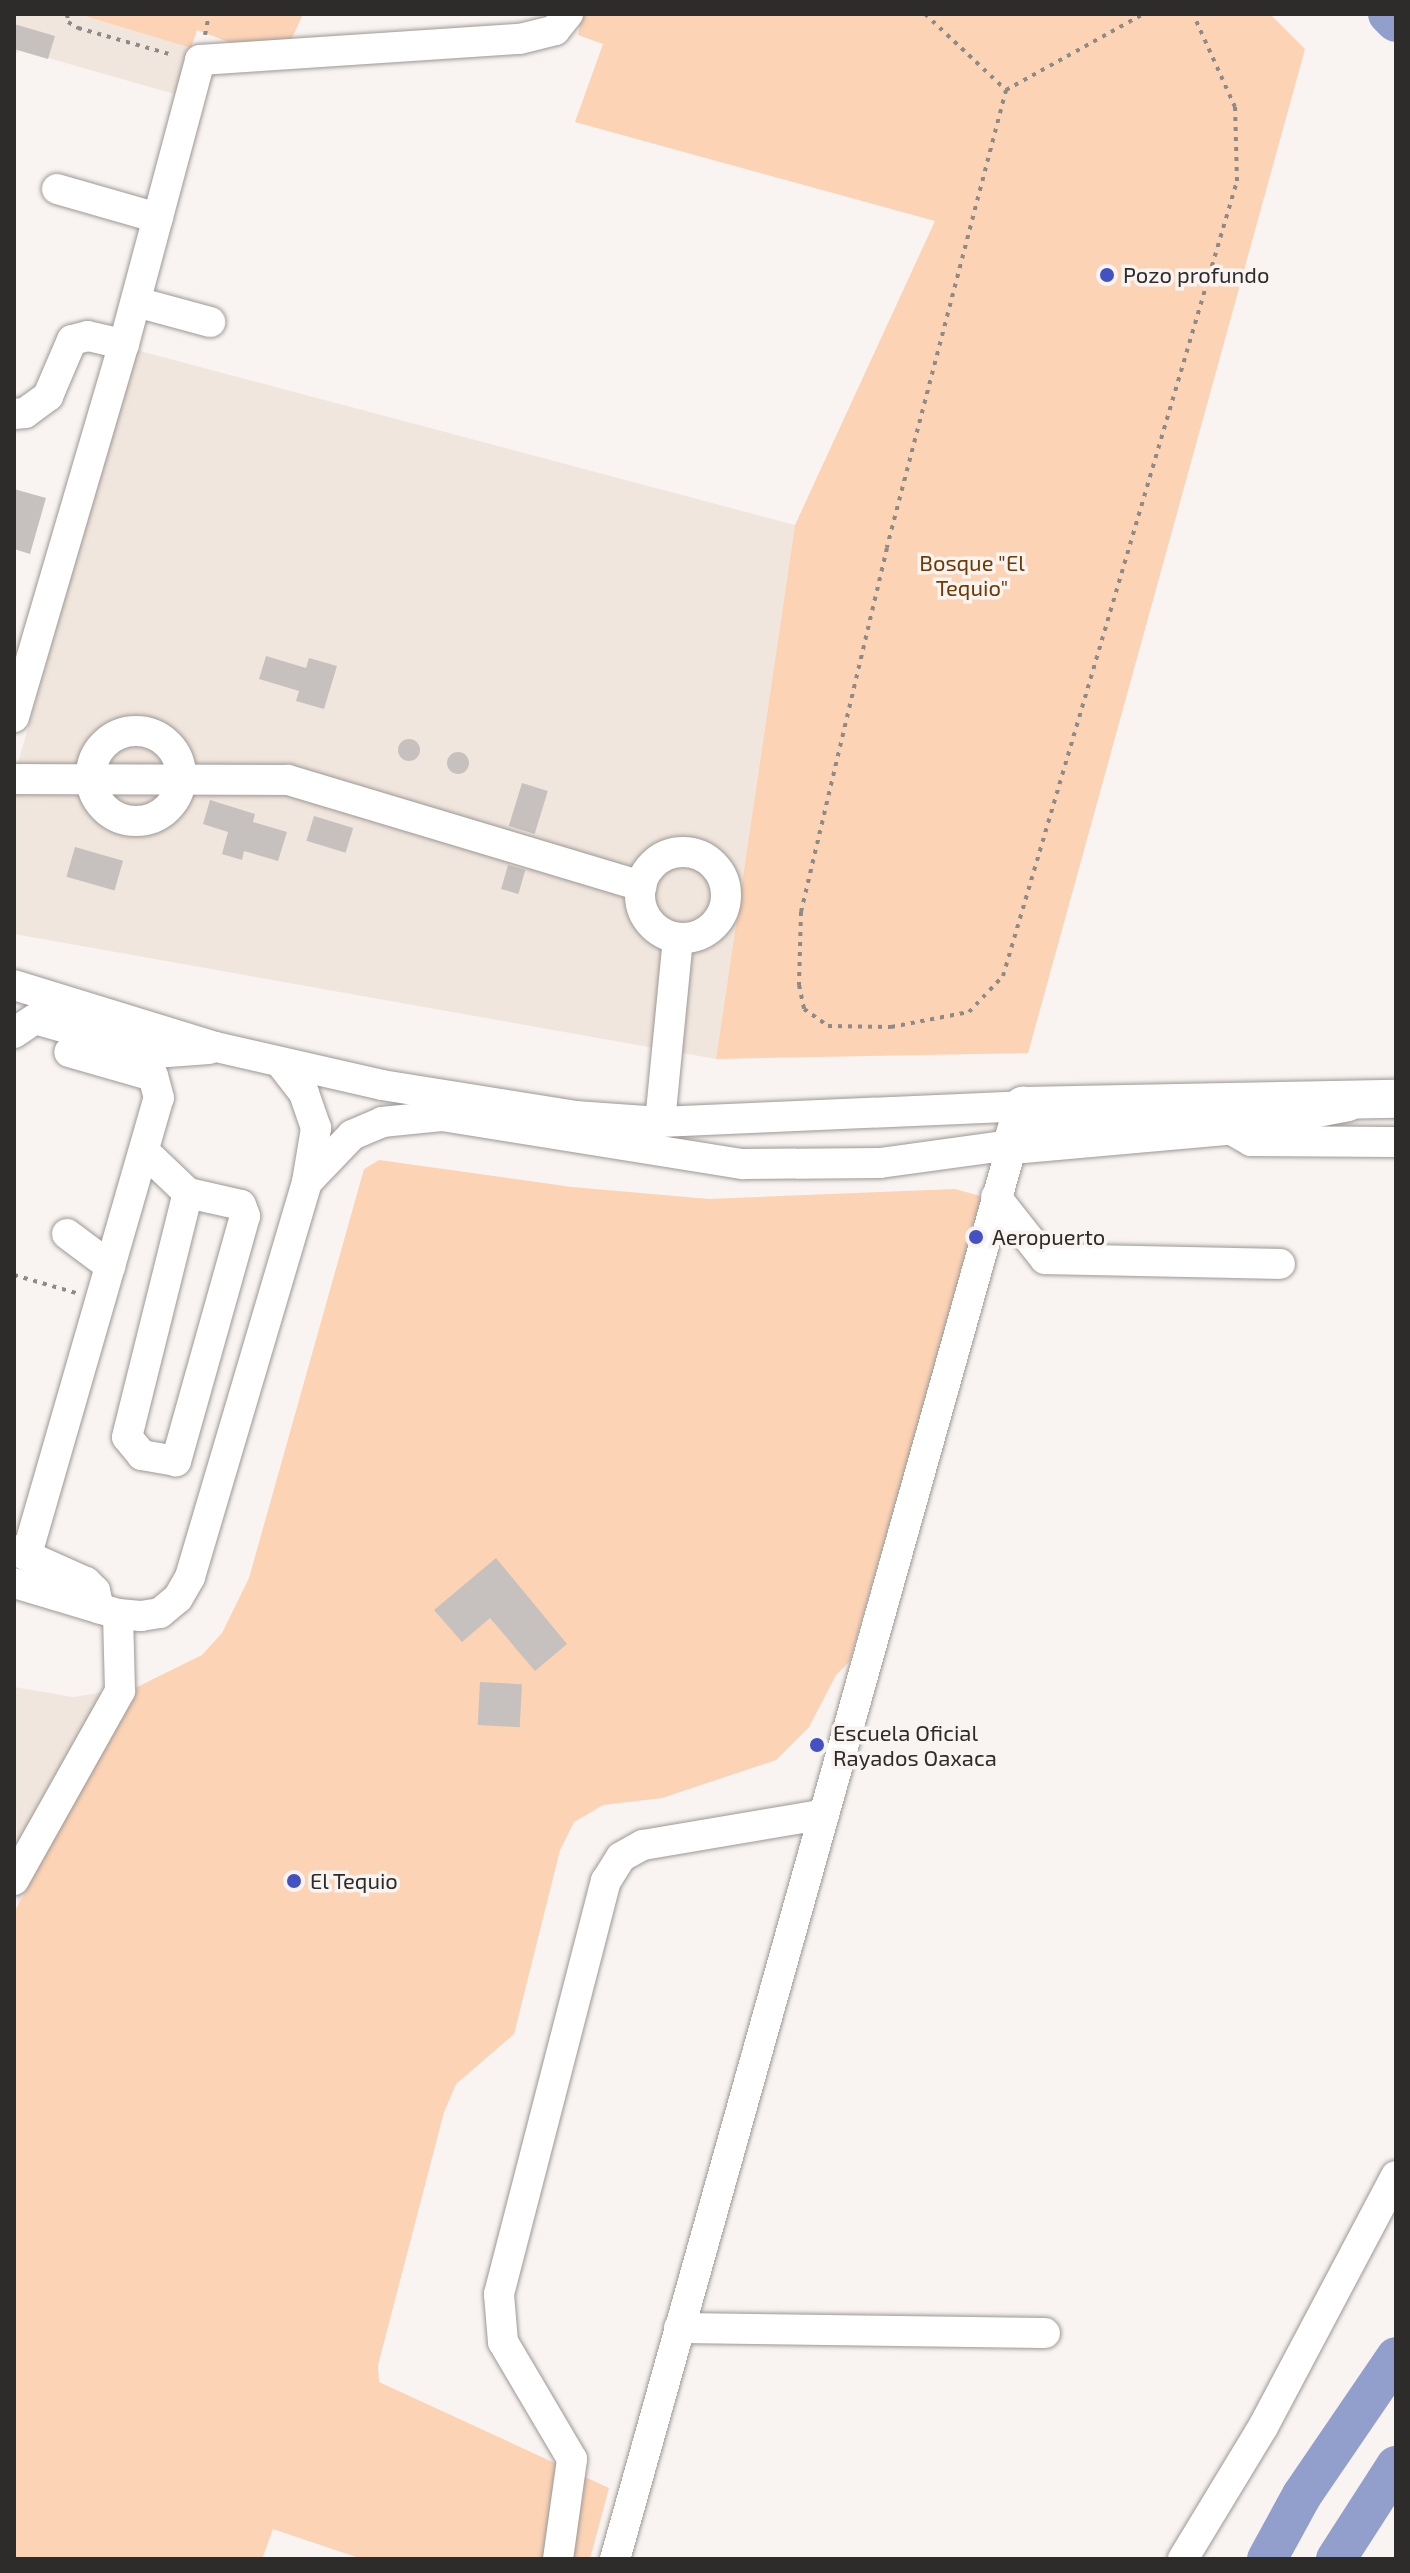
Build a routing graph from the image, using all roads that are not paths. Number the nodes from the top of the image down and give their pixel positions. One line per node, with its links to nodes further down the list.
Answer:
1 (568, 14): 3 (street)
2 (57, 189): 3 (street)
3 (158, 218): 4 (street)
4 (136, 302): 5 (street); 6 (street)
5 (210, 322)
6 (124, 344): 7 (street); 8 (street)
7 (14, 414)
8 (14, 717)
9 (181, 778): 11 (street); 11 (street); 11 (street); 12 (street)
10 (14, 779): 11 (street)
11 (91, 779)
12 (641, 886): 13 (street); 13 (street)
13 (678, 938): 22 (street)
14 (14, 985): 16 (street)
15 (14, 1033): 16 (street)
16 (216, 1047): 18 (street)
17 (69, 1052): 26 (street)
18 (280, 1062): 22 (street); 27 (street)
19 (1396, 1099): 20 (main road)
20 (1348, 1102): 21 (main road); 23 (main road)
21 (1023, 1106): 22 (street); 25 (main road)
22 (660, 1122)
23 (1225, 1126): 24 (street); 25 (main road)
24 (1396, 1142)
25 (1012, 1145): 27 (street); 29 (street)
26 (144, 1151): 28 (street); 32 (street)
27 (307, 1182): 35 (street)
28 (188, 1193): 28 (street)
29 (996, 1197): 31 (street); 36 (street)
30 (67, 1234): 32 (street)
31 (1280, 1264)
32 (110, 1266): 33 (street)
33 (20, 1552): 35 (street)
34 (14, 1583): 35 (street)
35 (108, 1611): 37 (street)
36 (821, 1815): 39 (street); 41 (street)
37 (14, 1880)
38 (1396, 2176): 43 (street)
39 (679, 2328): 40 (street); 42 (street)
40 (1045, 2333)
41 (558, 2559)
42 (615, 2559)
43 (1183, 2559)

